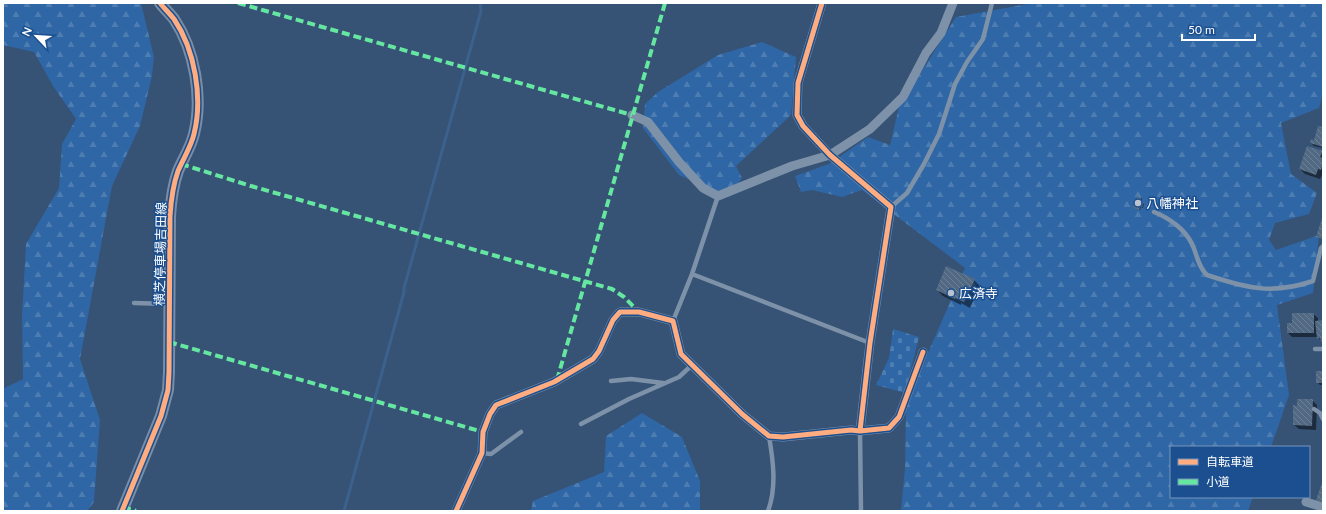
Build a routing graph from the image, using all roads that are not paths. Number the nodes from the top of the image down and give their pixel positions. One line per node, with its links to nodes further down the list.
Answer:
1 (160, 3): 13 (main road, 横芝停車場吉田線)
2 (822, 3): 6 (street)
3 (953, 3): 6 (street)
4 (992, 3): 8 (lane)
5 (632, 115): 7 (street)
6 (830, 155): 7 (street); 8 (street)
7 (718, 196): 11 (lane)
8 (891, 207): 15 (street)
9 (1154, 212): 10 (lane)
10 (1323, 246)
11 (692, 274): 14 (lane); 15 (lane)
12 (134, 303): 13 (lane)
13 (169, 304): 31 (main road, 横芝停車場吉田線)
14 (673, 320): 19 (street); 28 (street)
15 (870, 343): 25 (street)
16 (1315, 349): 17 (lane)
17 (1323, 349)
18 (923, 352): 25 (street)
19 (692, 365): 21 (lane); 27 (street)
20 (611, 381): 21 (lane)
21 (665, 383): 24 (lane)
22 (1314, 409): 23 (lane)
23 (1323, 420)
24 (581, 424)
25 (860, 431): 27 (street); 34 (lane)
26 (521, 432): 28 (lane)
27 (770, 436): 33 (lane)
28 (482, 453): 32 (street)
29 (1306, 502): 30 (street)
30 (1323, 507)
31 (122, 511)
32 (456, 511)
33 (768, 511)
34 (861, 511)

